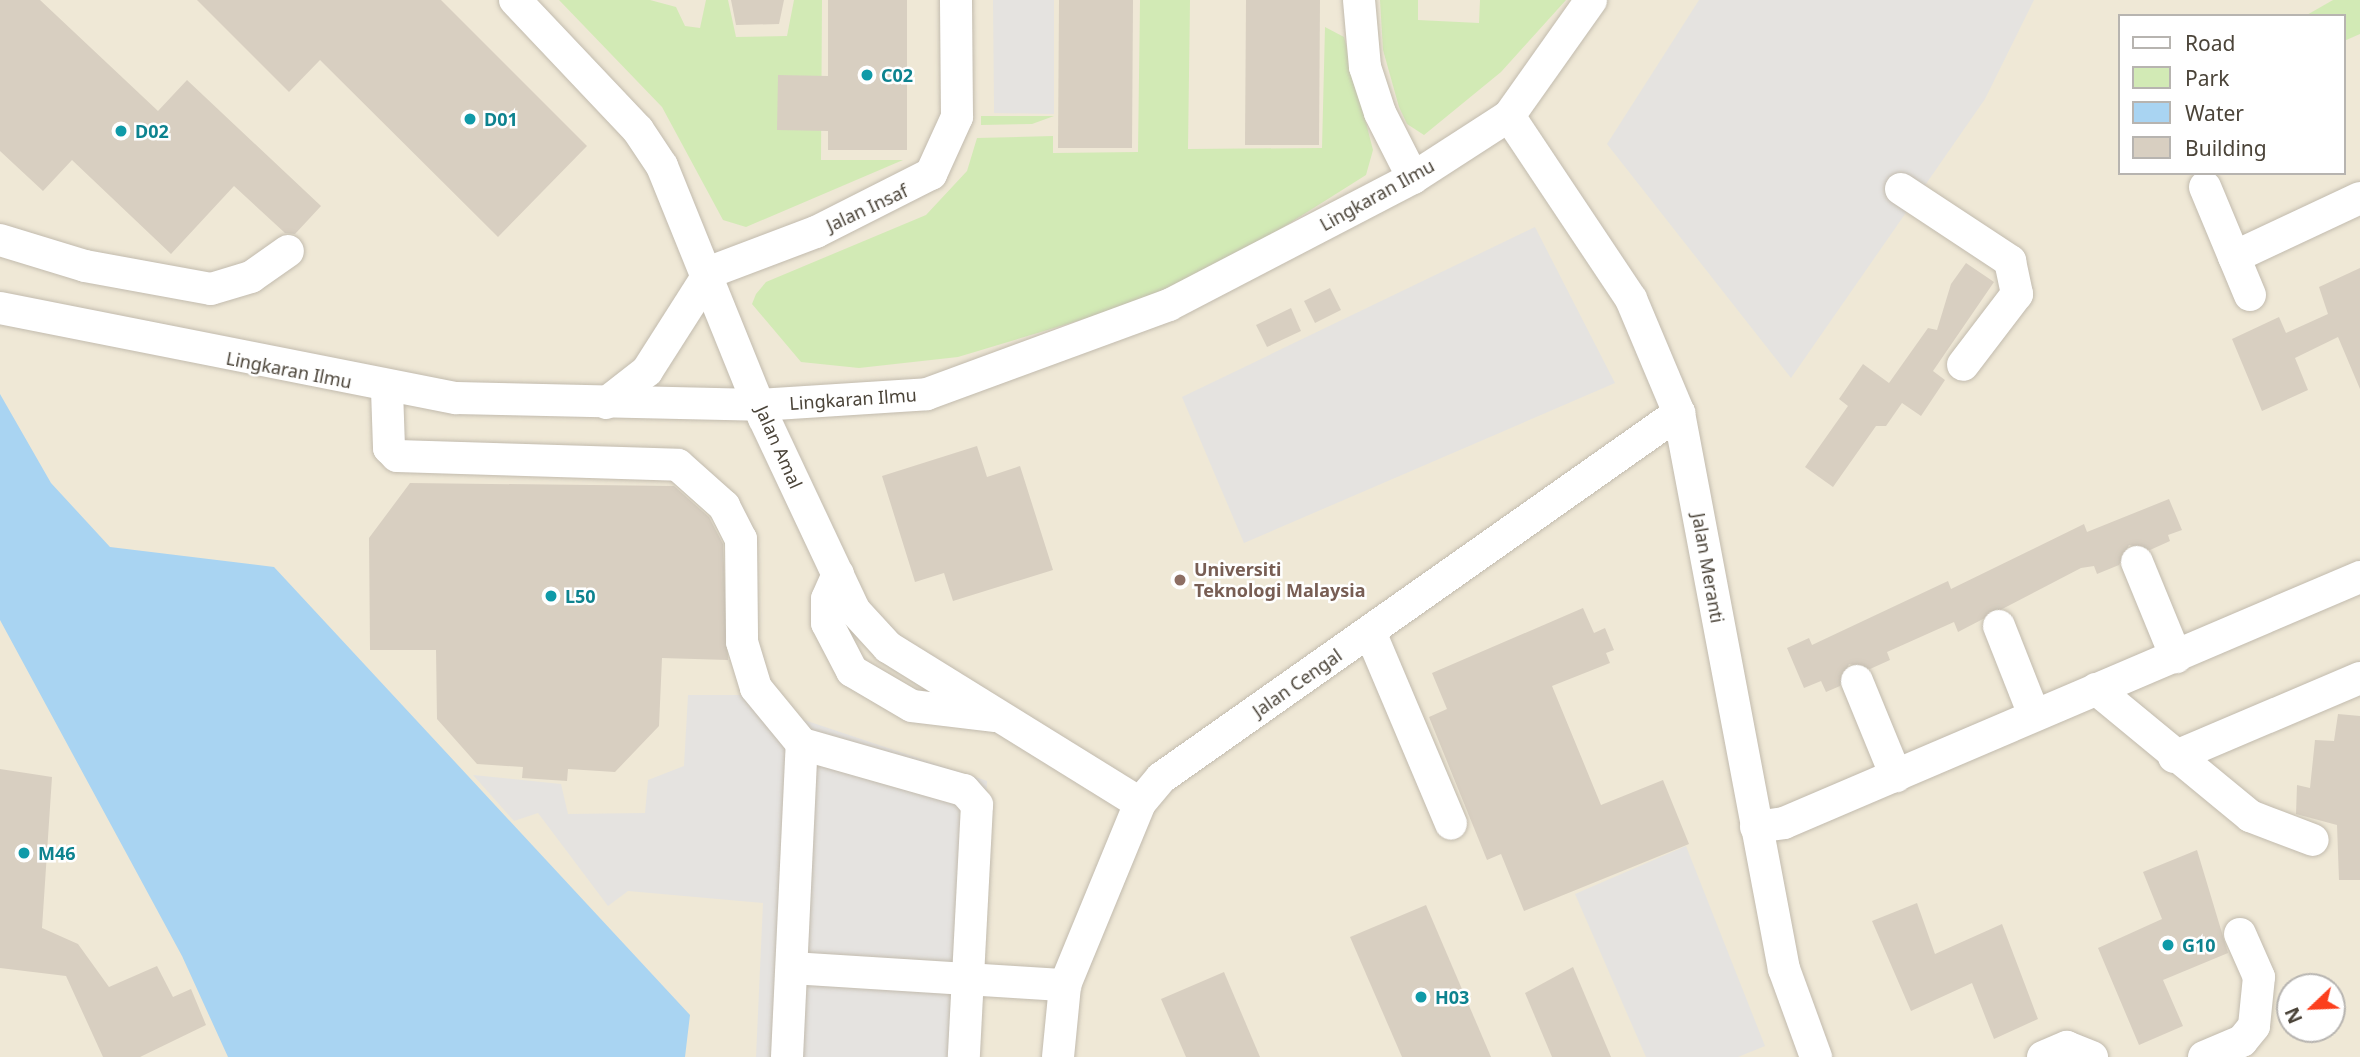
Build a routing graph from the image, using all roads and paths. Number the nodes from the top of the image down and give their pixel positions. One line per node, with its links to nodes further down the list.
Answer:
1 (516, 0): 13 (street, Jalan Amal)
2 (956, 0): 13 (street, Jalan Insaf)
3 (1359, 0): 6 (street)
4 (1591, 0): 5 (street, Lingkaran Ilmu)
5 (1509, 116): 6 (street, Lingkaran Ilmu); 20 (street, Jalan Meranti)
6 (1413, 178): 19 (street, Lingkaran Ilmu)
7 (2205, 187): 12 (street)
8 (1901, 189): 16 (street)
9 (2360, 198): 12 (street)
10 (0, 240): 11 (street)
11 (288, 251)
12 (2234, 257): 14 (street)
13 (710, 272): 18 (street); 19 (street, Jalan Amal)
14 (2250, 295)
15 (0, 307): 17 (street, Lingkaran Ilmu)
16 (1963, 365)
17 (387, 390): 18 (street, Lingkaran Ilmu); 32 (street)
18 (606, 403): 19 (street, Lingkaran Ilmu)
19 (759, 405): 22 (street, Jalan Amal)
20 (1679, 413): 25 (street, Jalan Cengal); 37 (street, Jalan Meranti)
21 (2137, 562): 26 (street)
22 (838, 574): 31 (street, Jalan Amal); 31 (street)
23 (2360, 577): 26 (street)
24 (1999, 626): 30 (street)
25 (1370, 632): 35 (street, Jalan Cengal); 36 (street)
26 (2176, 657): 29 (street)
27 (2360, 678): 33 (street)
28 (1857, 681): 34 (street)
29 (2096, 690): 30 (street); 33 (street)
30 (2034, 715): 34 (street)
31 (1005, 718): 35 (street, Jalan Amal)
32 (802, 744): 40 (street); 41 (street)
33 (2175, 757): 38 (street)
34 (1896, 776): 37 (street)
35 (1140, 803): 42 (street, Jalan Cengal)
36 (1451, 824)
37 (1756, 827): 46 (street, Jalan Meranti)
38 (2313, 840)
39 (2241, 934): 49 (street)
40 (792, 968): 41 (street); 43 (street)
41 (969, 976): 42 (street); 44 (street)
42 (1065, 985): 45 (street, Jalan Cengal)
43 (787, 1057)
44 (964, 1057)
45 (1058, 1057)
46 (1816, 1057)
47 (2043, 1057): 48 (street)
48 (2092, 1057)
49 (2204, 1057)

